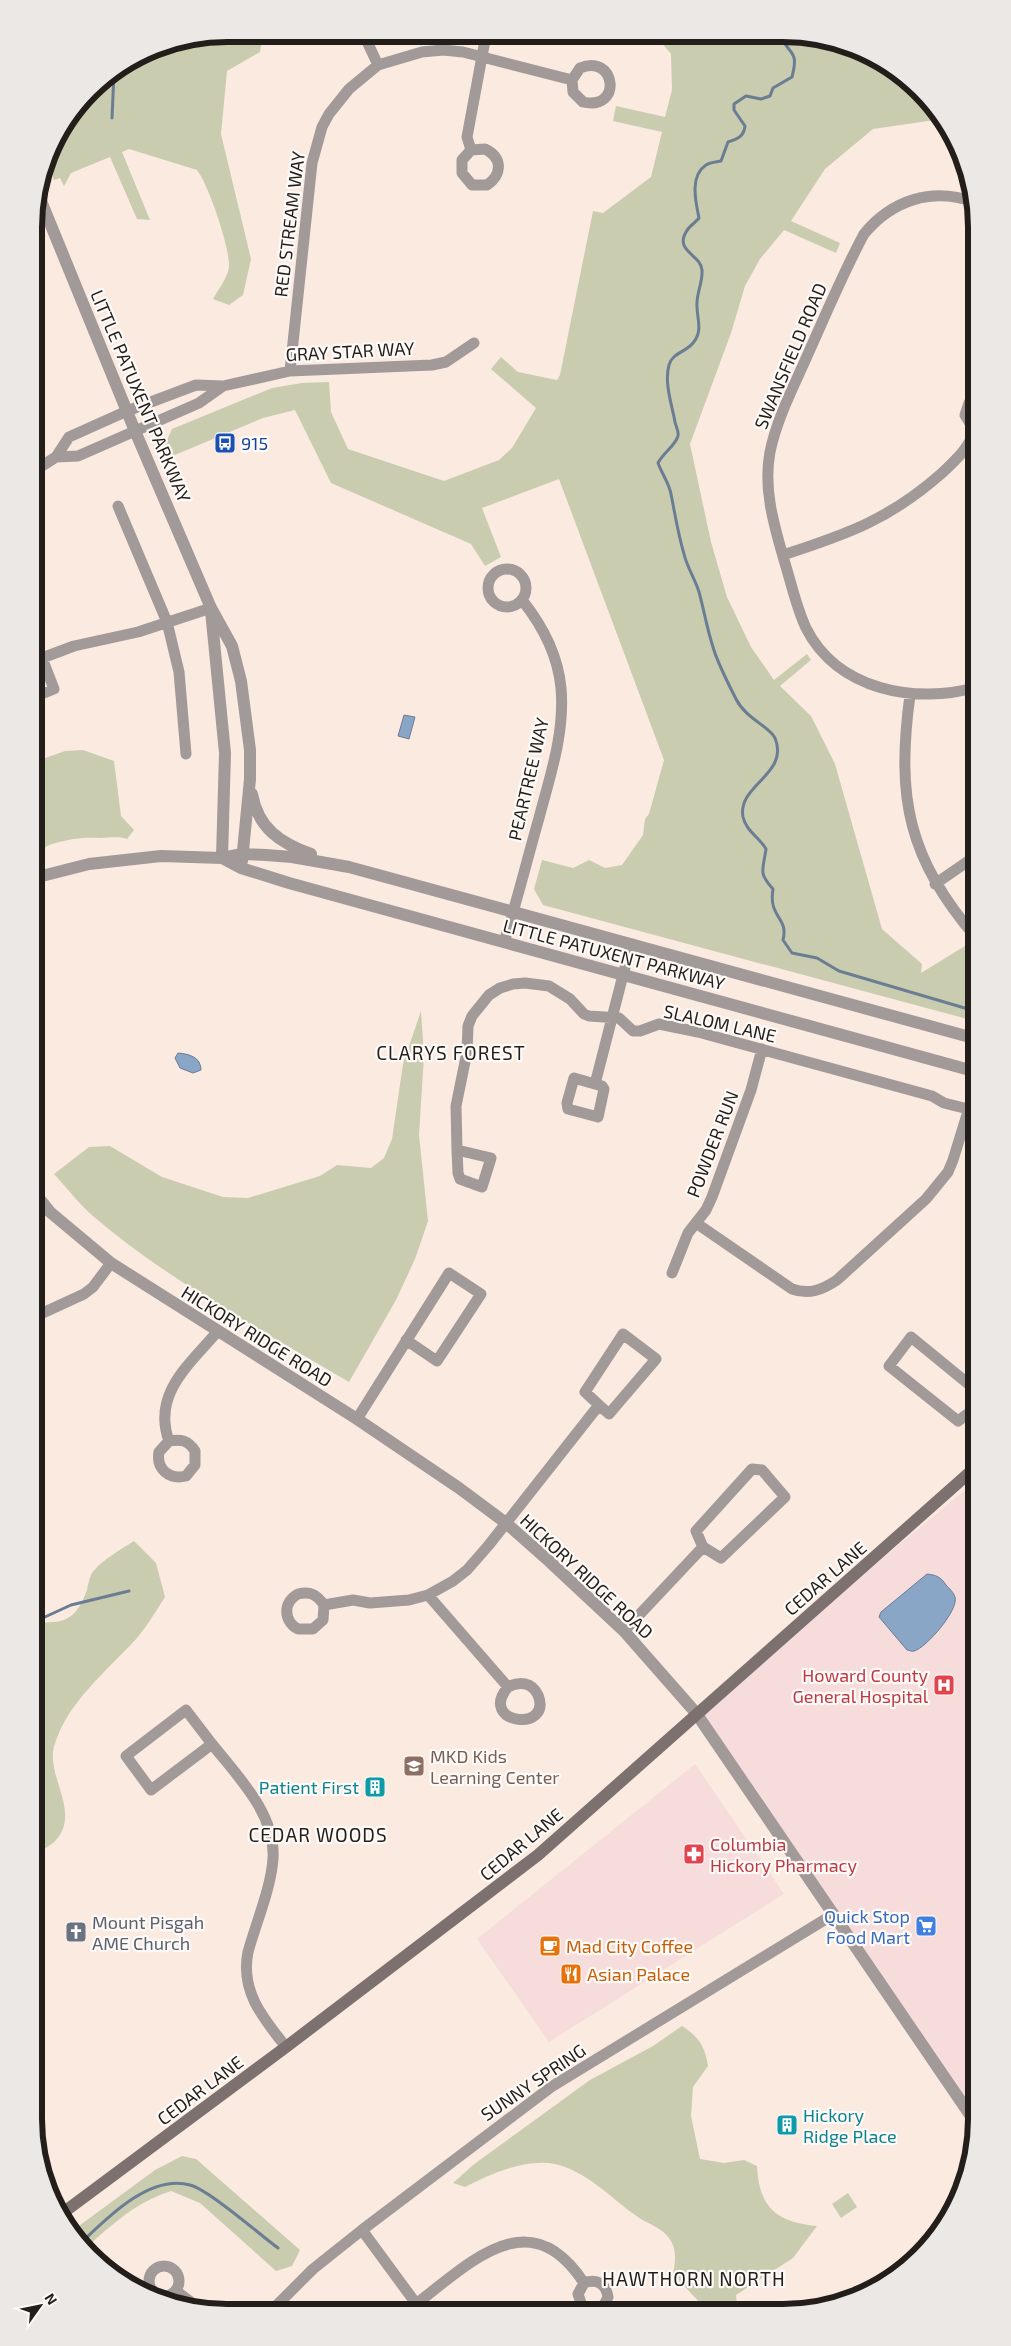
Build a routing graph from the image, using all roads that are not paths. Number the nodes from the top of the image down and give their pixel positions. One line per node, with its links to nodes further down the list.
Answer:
1 (367, 42): 4 (street)
2 (485, 42): 3 (street)
3 (482, 57): 4 (street, RED STREAM WAY); 5 (street, RED STREAM WAY); 6 (street)
4 (378, 65): 10 (street, RED STREAM WAY)
5 (572, 80)
6 (471, 150)
7 (966, 200): 20 (street, SWANSFIELD ROAD)
8 (44, 208): 13 (street, LITTLE PATUXENT PARKWAY)
9 (474, 343): 10 (street, GRAY STAR WAY)
10 (290, 371): 11 (street, GRAY STAR WAY)
11 (223, 386): 13 (street, GRAY STAR WAY); 15 (street, GRAY STAR WAY)
12 (968, 406): 14 (street)
13 (127, 411): 15 (street, LITTLE PATUXENT PARKWAY); 17 (street, GRAY STAR WAY)
14 (968, 421)
15 (135, 431): 17 (street, GRAY STAR WAY); 22 (street, LITTLE PATUXENT PARKWAY)
16 (968, 445): 20 (street)
17 (56, 457): 18 (street)
18 (42, 466)
19 (118, 506): 23 (street)
20 (783, 555): 28 (street, SWANSFIELD ROAD)
21 (522, 600): 38 (street, PEARTREE WAY)
22 (211, 608): 23 (street); 30 (street, LITTLE PATUXENT PARKWAY); 32 (street, LITTLE PATUXENT PARKWAY)
23 (167, 622): 24 (street); 29 (street)
24 (42, 658)
25 (42, 667): 27 (street)
26 (968, 689): 28 (street, SWANSFIELD ROAD)
27 (42, 694)
28 (910, 695): 37 (street)
29 (186, 754)
30 (250, 779): 31 (street, LITTLE PATUXENT PARKWAY); 34 (street)
31 (242, 854): 32 (street, LITTLE PATUXENT PARKWAY); 34 (street, LITTLE PATUXENT PARKWAY); 35 (street, LITTLE PATUXENT PARKWAY)
32 (222, 858): 35 (street, LITTLE PATUXENT PARKWAY); 36 (street, LITTLE PATUXENT PARKWAY)
33 (968, 861): 37 (street)
34 (348, 867): 38 (street, LITTLE PATUXENT PARKWAY)
35 (241, 868): 40 (street, LITTLE PATUXENT PARKWAY)
36 (42, 876)
37 (935, 884): 39 (street)
38 (514, 911): 40 (street, PEARTREE WAY); 41 (street, LITTLE PATUXENT PARKWAY)
39 (968, 928)
40 (504, 942): 42 (street, LITTLE PATUXENT PARKWAY)
41 (631, 944): 42 (street); 44 (street, LITTLE PATUXENT PARKWAY)
42 (624, 975): 43 (street); 46 (street, LITTLE PATUXENT PARKWAY)
43 (612, 1016): 45 (street, SLALOM LANE); 47 (street); 49 (street)
44 (968, 1037)
45 (762, 1049): 48 (street, SLALOM LANE); 51 (street, POWDER RUN)
46 (968, 1070)
47 (595, 1084)
48 (968, 1109): 51 (street)
49 (457, 1150)
50 (42, 1202): 52 (street, HICKORY RIDGE ROAD)
51 (696, 1222): 53 (street, POWDER RUN)
52 (111, 1263): 54 (street); 55 (street, HICKORY RIDGE ROAD)
53 (672, 1273)
54 (42, 1313)
55 (217, 1332): 60 (street, HICKORY RIDGE ROAD); 61 (street)
56 (406, 1340): 56 (street); 60 (street)
57 (968, 1384): 59 (street)
58 (599, 1405): 58 (street); 63 (street)
59 (968, 1414)
60 (357, 1419): 63 (street, HICKORY RIDGE ROAD)
61 (169, 1441)
62 (968, 1474): 69 (main road, CEDAR LANE)
63 (506, 1523): 65 (street); 67 (street, HICKORY RIDGE ROAD)
64 (703, 1548): 64 (street); 67 (street)
65 (428, 1594): 66 (street); 68 (street)
66 (324, 1605)
67 (624, 1631): 69 (street, HICKORY RIDGE ROAD)
68 (508, 1687)
69 (696, 1713): 71 (street, HICKORY RIDGE ROAD); 72 (main road, CEDAR LANE)
70 (212, 1744): 70 (street); 72 (street)
71 (834, 1914): 73 (street, HICKORY RIDGE ROAD); 75 (street, SUNNY SPRING)
72 (286, 2047): 74 (main road, CEDAR LANE)
73 (968, 2113)
74 (67, 2210)
75 (362, 2230): 79 (street, SUNNY SPRING); 80 (street)
76 (584, 2283): 81 (street)
77 (176, 2290): 78 (street)
78 (187, 2299)
79 (278, 2304)
80 (416, 2304)
81 (422, 2304)

